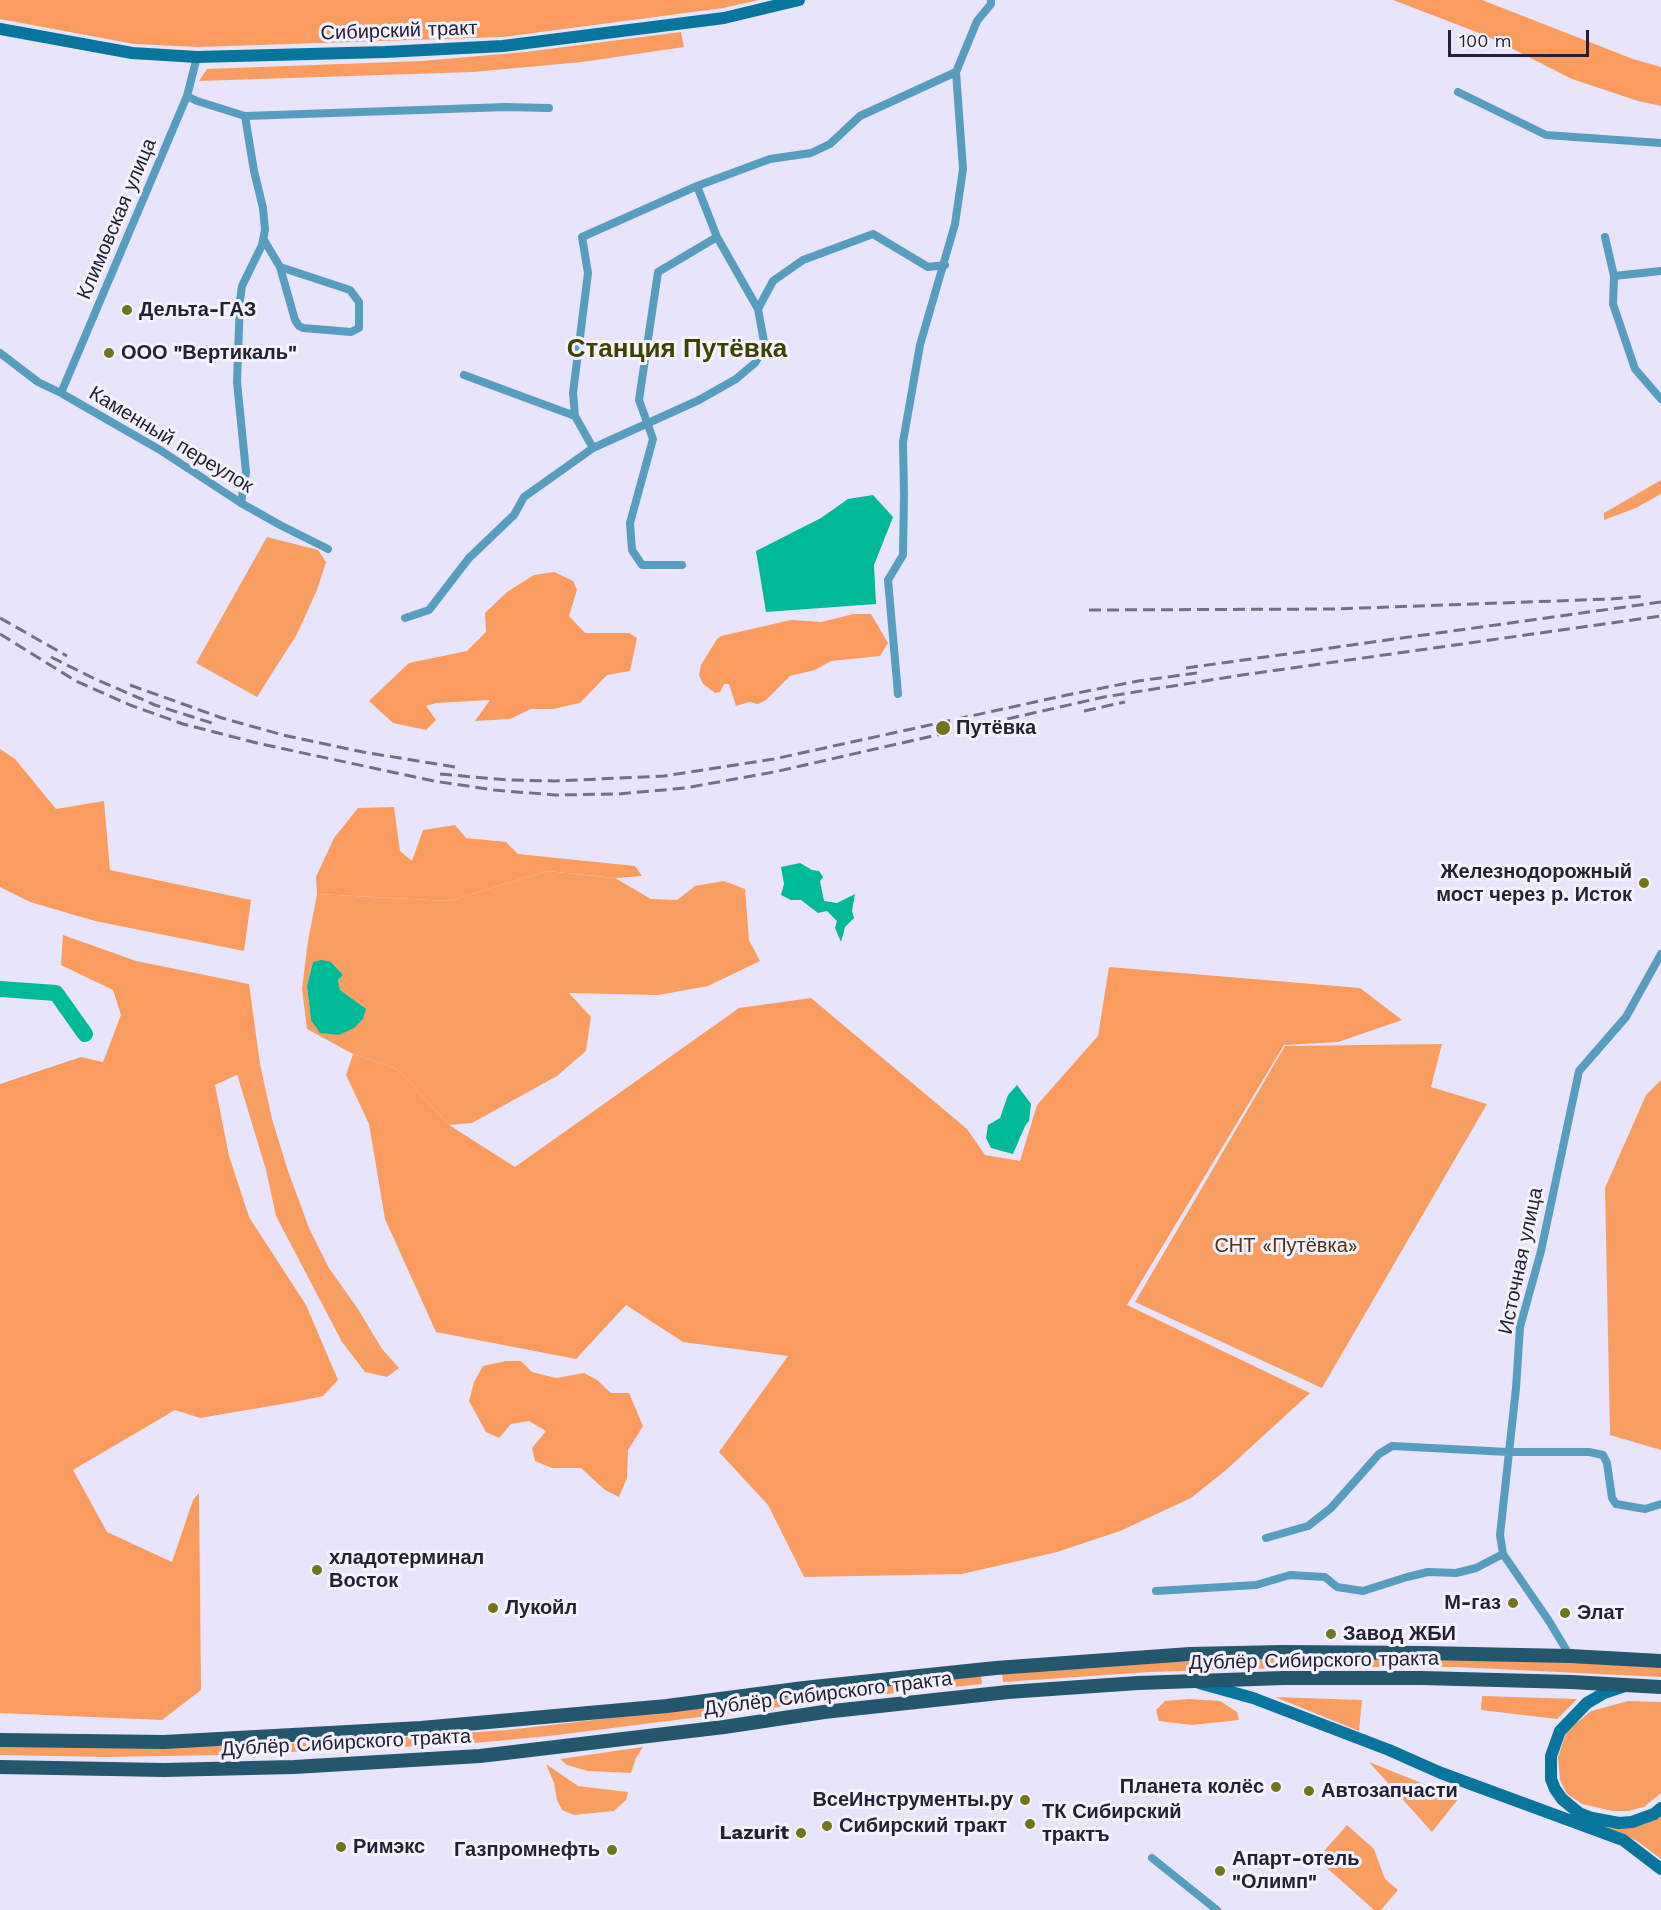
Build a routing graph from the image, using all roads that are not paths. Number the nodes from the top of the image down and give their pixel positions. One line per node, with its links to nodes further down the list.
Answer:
1 (798, 0): 4 (main road, Сибирский тракт)
2 (992, 1): 5 (street)
3 (0, 29): 4 (main road, Сибирский тракт)
4 (197, 57): 7 (street, Климовская улица)
5 (956, 72): 11 (street); 15 (street)
6 (1458, 92): 10 (street)
7 (187, 96): 9 (street); 22 (street, Климовская улица)
8 (549, 108): 9 (street)
9 (245, 116): 14 (street)
10 (1661, 143)
11 (697, 186): 12 (street); 24 (street)
12 (717, 237): 19 (street); 25 (street)
13 (1605, 237): 18 (street)
14 (264, 240): 16 (street); 27 (street)
15 (945, 265): 19 (street); 31 (street)
16 (280, 267): 16 (street)
17 (1661, 271): 18 (street)
18 (1614, 276): 23 (street)
19 (758, 309): 25 (street)
20 (0, 353): 22 (street, Каменный переулок)
21 (464, 375): 24 (street)
22 (61, 393): 27 (street, Каменный переулок)
23 (1661, 399)
24 (575, 416): 26 (street)
25 (648, 423): 26 (street); 29 (street)
26 (593, 448): 30 (street)
27 (241, 503): 28 (street, Каменный переулок)
28 (328, 549)
29 (682, 565)
30 (405, 618)
31 (898, 694)
32 (1661, 954): 33 (street, Источная улица)
33 (1508, 1452): 34 (street); 35 (street); 36 (street, Источная улица)
34 (1661, 1504)
35 (1266, 1538)
36 (1505, 1557): 37 (street); 38 (street)
37 (1156, 1591)
38 (1570, 1656): 39 (main road, Дублёр Сибирского тракта); 43 (main road, Дублёр Сибирского тракта)
39 (1661, 1661)
40 (1192, 1682): 41 (main road, Дублёр Сибирского тракта); 44 (main road, Дублёр Сибирского тракта); 47 (main road)
41 (1628, 1685): 42 (main road, Дублёр Сибирского тракта); 45 (main road)
42 (1661, 1687)
43 (0, 1740)
44 (0, 1767)
45 (1661, 1808)
46 (1152, 1858): 48 (street)
47 (1661, 1869)
48 (1217, 1910)

